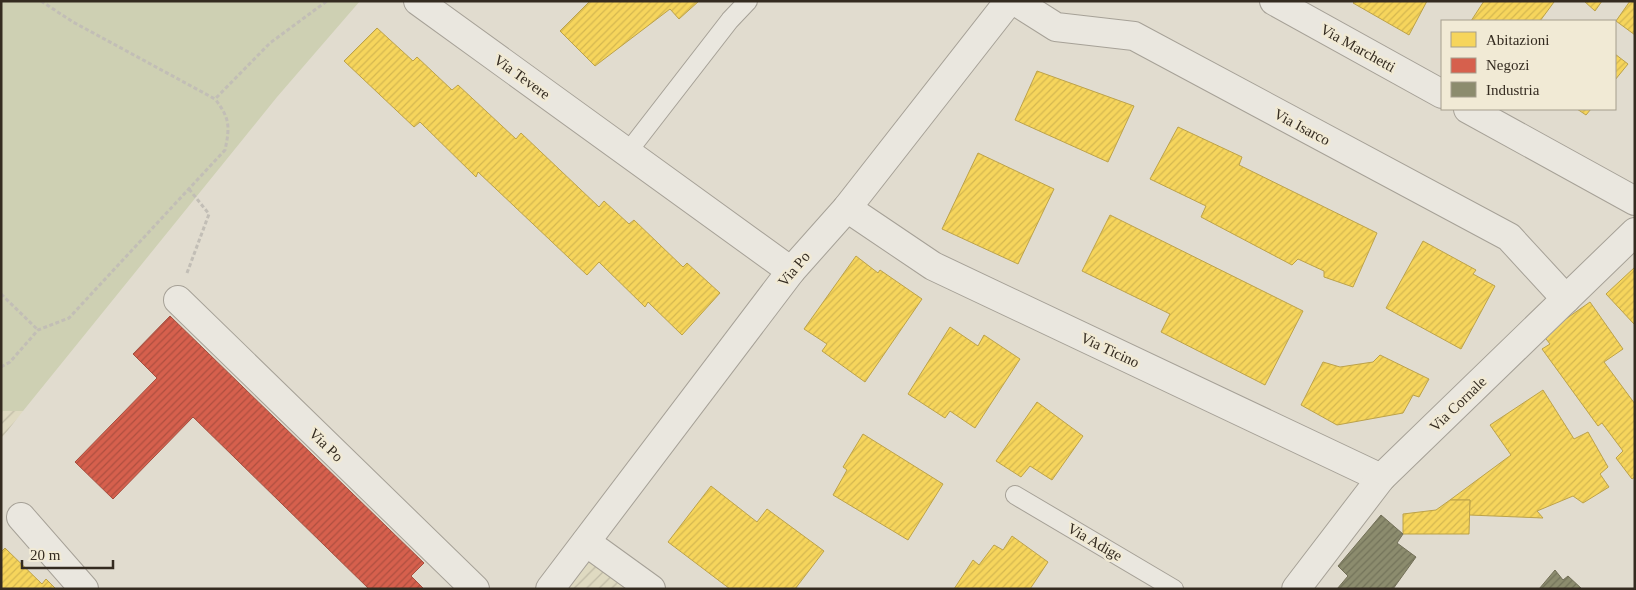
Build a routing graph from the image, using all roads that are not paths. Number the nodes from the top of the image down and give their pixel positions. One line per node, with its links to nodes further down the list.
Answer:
1 (418, 1): 8 (street, Via Tevere)
2 (748, 1): 8 (lane)
3 (1009, 1): 10 (street, Via Po)
4 (1015, 1): 13 (street, Via Isarco)
5 (1274, 1): 6 (street, Via Marchetti)
6 (1441, 93)
7 (1470, 110): 9 (street)
8 (627, 153): 12 (street, Via Tevere)
9 (1635, 201)
10 (847, 208): 12 (street, Via Po); 15 (street, Via Ticino)
11 (1635, 232): 13 (street, Via Cornale)
12 (791, 271): 18 (street, Via Po)
13 (1566, 299): 15 (street, Via Cornale)
14 (178, 300): 20 (street, Via Po)
15 (1381, 478): 24 (street, Via Cornale)
16 (1015, 495): 23 (lane, Via Adige)
17 (21, 517): 19 (street)
18 (586, 542): 21 (street, Via Po); 22 (street)
19 (84, 589)
20 (475, 589)
21 (550, 589)
22 (651, 589)
23 (1174, 589)
24 (1296, 589)

